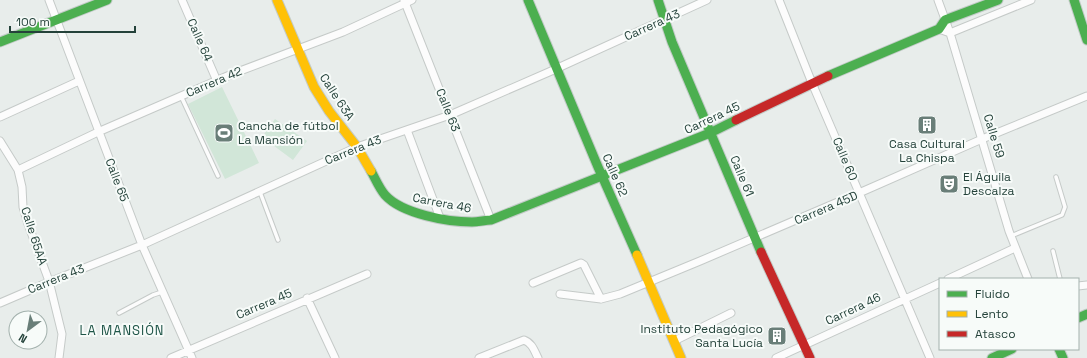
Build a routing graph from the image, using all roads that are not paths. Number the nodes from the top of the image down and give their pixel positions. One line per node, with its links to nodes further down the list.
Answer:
1 (49, 0): 17 (street, Calle 65)
2 (107, 0): 17 (street)
3 (182, 0): 26 (street, Calle 64)
4 (276, 0): 23 (street, Calle 63A)
5 (528, 0): 24 (street, Calle 62)
6 (658, 0): 16 (street, Calle 61)
7 (707, 0): 16 (street, Carrera 43)
8 (938, 0): 18 (street, Calle 59)
9 (998, 0): 15 (street); 18 (street)
10 (1031, 0): 14 (street)
11 (1074, 0): 21 (street)
12 (407, 1): 23 (street, Carrera 42); 30 (street, Calle 63)
13 (779, 1): 27 (street, Calle 60)
14 (1013, 3): 15 (street)
15 (1003, 11): 20 (street)
16 (665, 19): 24 (street, Carrera 43); 34 (street, Calle 61)
17 (57, 20): 22 (street); 25 (street, Calle 65)
18 (945, 20): 19 (street); 20 (street, Calle 59)
19 (939, 29): 20 (street); 27 (street, Carrera 45)
20 (950, 33): 35 (street, Calle 59)
21 (1087, 40)
22 (0, 42)
23 (298, 49): 26 (street, Carrera 42); 37 (street, Calle 63A)
24 (557, 68): 30 (street, Carrera 43); 39 (street, Calle 62)
25 (79, 81): 31 (street); 33 (street, Calle 65)
26 (218, 81): 28 (street, Carrera 42)
27 (812, 83): 34 (street, Carrera 45); 43 (street, Calle 60)
28 (181, 96): 33 (street, Carrera 42); 40 (lane)
29 (1087, 96): 35 (street, Carrera 45D)
30 (450, 115): 32 (street, Carrera 43); 46 (street, Calle 63)
31 (0, 116)
32 (407, 130): 37 (street, Carrera 43); 45 (street)
33 (98, 132): 38 (street, Carrera 42); 50 (street, Calle 65)
34 (710, 133): 39 (street, Carrera 45); 48 (street, Calle 61)
35 (982, 139): 43 (street, Carrera 45D); 47 (street, Calle 59)
36 (0, 141): 38 (street, Calle 65AA)
37 (357, 147): 42 (street, Carrera 43); 44 (street, Calle 63A)
38 (18, 170): 57 (street, Calle 65AA)
39 (602, 175): 46 (street, Carrera 45); 58 (street, Calle 62)
40 (218, 176)
41 (1056, 177): 47 (lane)
42 (260, 192): 49 (lane); 50 (street, Carrera 43)
43 (859, 194): 48 (street, Carrera 45D); 65 (street, Calle 60)
44 (390, 200): 45 (street, Carrera 46)
45 (440, 218): 46 (street, Carrera 46)
46 (491, 220)
47 (1011, 236): 51 (street, Calle 59)
48 (755, 238): 58 (street, Carrera 45D); 70 (street, Calle 61)
49 (278, 240)
50 (142, 245): 57 (street, Carrera 43); 61 (street, Calle 65)
51 (1015, 248): 54 (street); 55 (street, Calle 59)
52 (1053, 251): 56 (lane)
53 (367, 274): 63 (street, Carrera 45)
54 (950, 278)
55 (1028, 278)
56 (1060, 278)
57 (49, 282): 66 (street, Carrera 43); 73 (street, Calle 65AA)
58 (649, 282): 64 (street, Carrera 45D); 69 (street, Calle 62)
59 (533, 283): 64 (street)
60 (939, 283): 65 (street, Carrera 46)
61 (163, 292): 67 (lane); 71 (street, Calle 65)
62 (560, 294): 64 (street, Carrera 45D)
63 (307, 298): 71 (street, Carrera 45); 76 (street)
64 (601, 299)
65 (905, 299): 70 (street, Carrera 46); 82 (street, Calle 60)
66 (0, 303)
67 (119, 313)
68 (731, 313): 69 (street)
69 (674, 341): 79 (street, Calle 62)
70 (804, 345): 80 (street, Carrera 46); 81 (street, Calle 61)
71 (189, 350): 74 (street, Carrera 45); 75 (street, Calle 65)
72 (1010, 350): 83 (street)
73 (59, 358)
74 (170, 358)
75 (192, 358)
76 (336, 358)
77 (479, 358): 78 (street)
78 (538, 358)
79 (681, 358)
80 (776, 358)
81 (810, 358)
82 (930, 358)
83 (992, 358)

